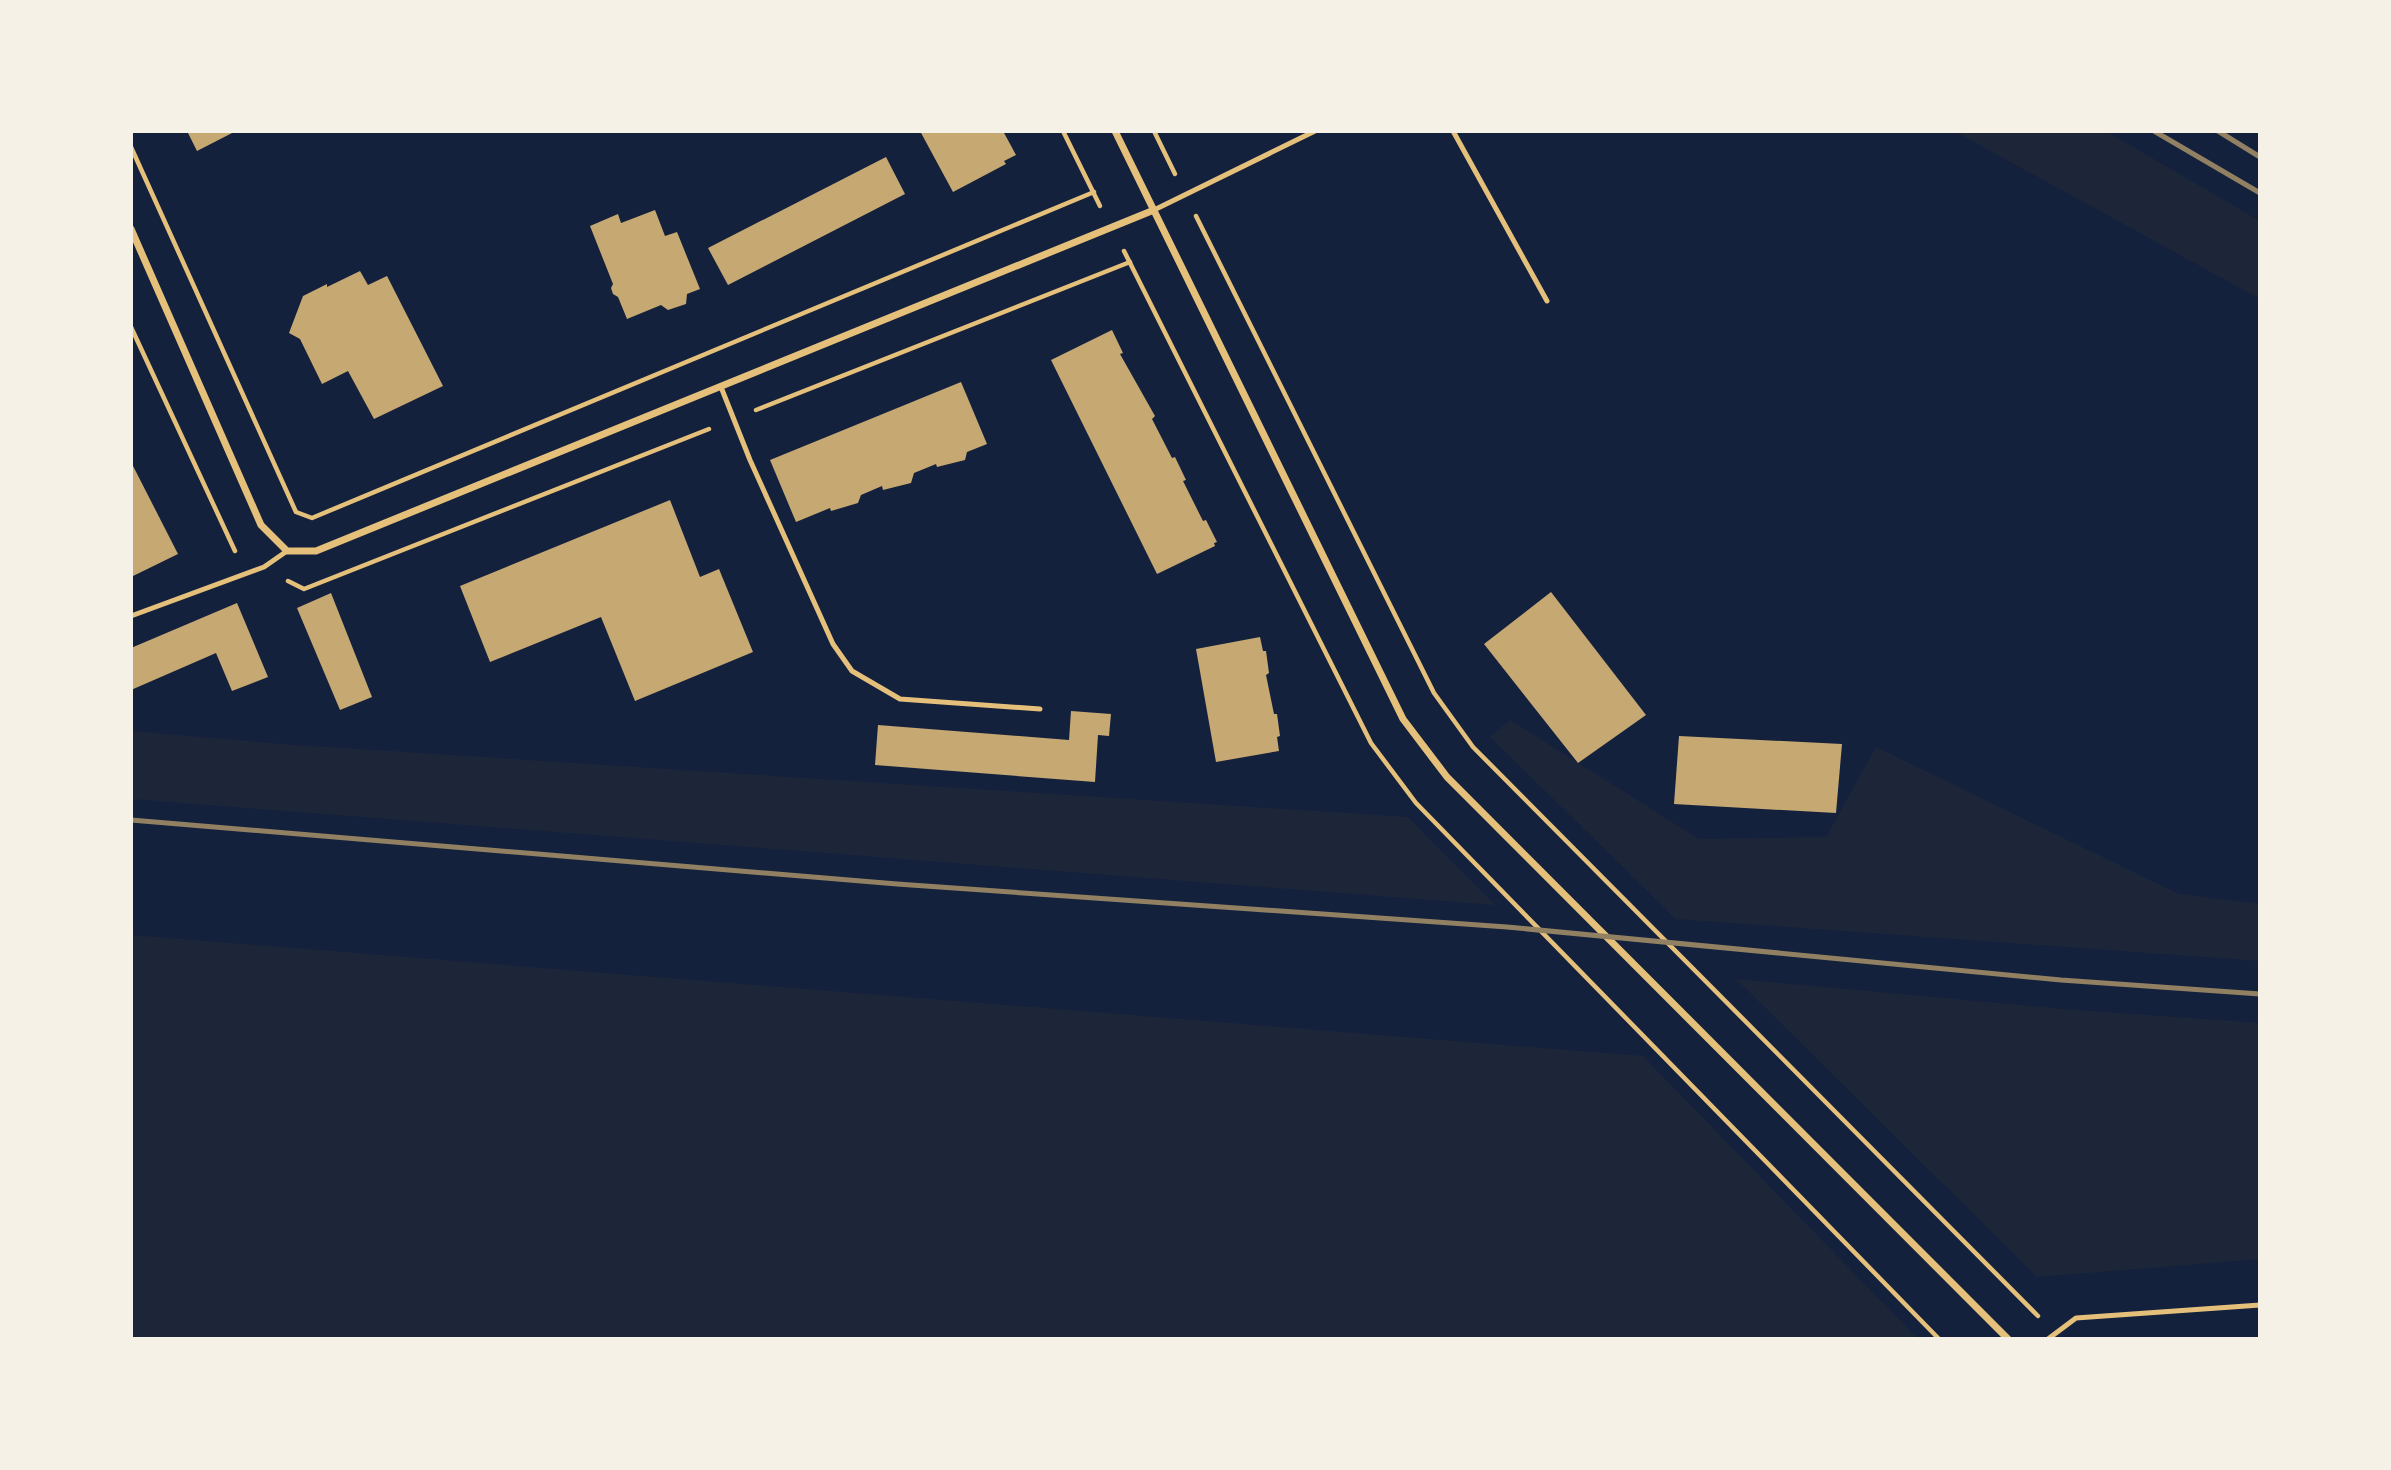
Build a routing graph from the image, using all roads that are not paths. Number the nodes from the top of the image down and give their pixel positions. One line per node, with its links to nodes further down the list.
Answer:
1 (1115, 131): 4 (street)
2 (1315, 131): 4 (lane)
3 (1453, 131): 6 (lane)
4 (1154, 210): 7 (street); 12 (street)
5 (131, 229): 8 (street)
6 (1547, 301)
7 (721, 387): 8 (street); 10 (lane)
8 (287, 551): 9 (lane)
9 (131, 616)
10 (1040, 709)
11 (2260, 1305): 13 (lane)
12 (2008, 1339)
13 (2048, 1339)

